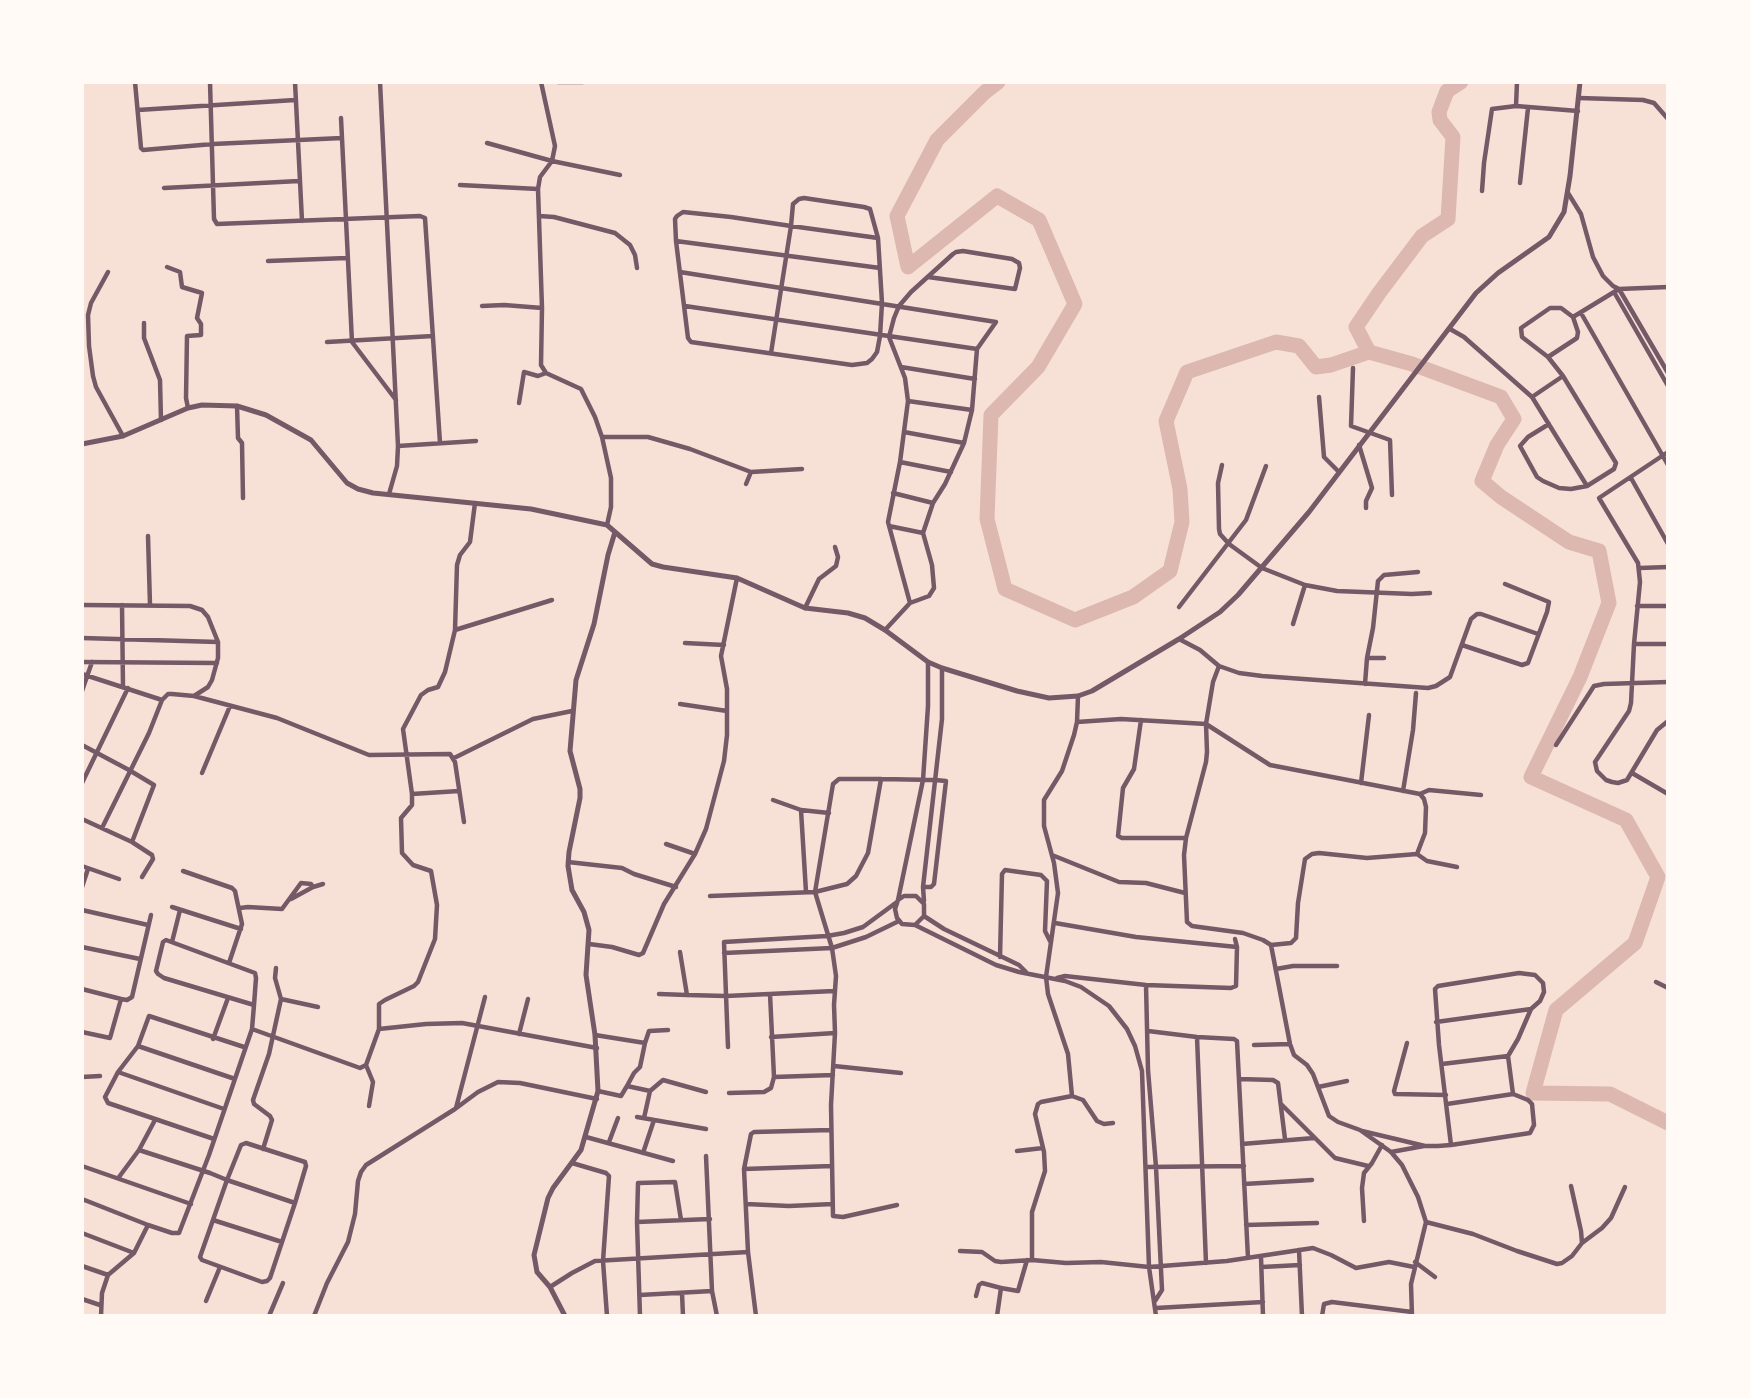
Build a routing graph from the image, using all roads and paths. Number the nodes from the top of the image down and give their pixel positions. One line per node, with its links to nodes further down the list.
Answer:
1 (135, 82): 15 (street)
2 (210, 82): 12 (street)
3 (295, 82): 11 (street)
4 (380, 82): 34 (street)
5 (541, 82): 23 (street)
6 (558, 82): 7 (street)
7 (583, 82)
8 (1517, 82): 13 (street)
9 (1580, 82): 10 (street)
10 (1579, 98): 16 (street); 18 (street)
11 (296, 100): 12 (street); 20 (street)
12 (211, 106): 15 (street); 22 (street)
13 (1516, 106): 14 (street); 31 (street)
14 (1528, 108): 16 (street); 26 (street)
15 (138, 110): 22 (street)
16 (1578, 111): 32 (street)
17 (341, 118): 19 (street)
18 (1668, 119)
19 (342, 138): 20 (street); 35 (street)
20 (298, 139): 22 (street); 25 (street)
21 (487, 143): 23 (street)
22 (213, 144): 27 (street)
23 (552, 161): 24 (street); 30 (street)
24 (620, 175)
25 (299, 181): 27 (street); 36 (street)
26 (1520, 183)
27 (213, 185): 29 (street); 36 (street)
28 (460, 185): 30 (street)
29 (164, 188)
30 (538, 189): 33 (street)
31 (1482, 191)
32 (1568, 193): 51 (street); 61 (street)
33 (539, 216): 44 (street); 56 (street)
34 (387, 218): 35 (street); 62 (street); 65 (street)
35 (346, 219): 36 (street); 41 (street)
36 (302, 221)
37 (791, 226): 38 (street); 38 (street); 39 (street); 40 (street)
38 (878, 238): 45 (street)
39 (676, 241): 40 (street); 47 (street)
40 (786, 256): 45 (street); 50 (street)
41 (347, 258): 42 (street); 67 (street)
42 (268, 261)
43 (167, 267): 84 (street)
44 (637, 268)
45 (880, 268): 52 (street)
46 (108, 272): 90 (street)
47 (680, 272): 50 (street); 54 (street)
48 (928, 277): 48 (street); 55 (street)
49 (1668, 286): 51 (street)
50 (781, 287): 52 (street); 59 (street)
51 (1616, 289): 57 (street); 74 (street); 77 (street)
52 (882, 303): 55 (street); 63 (street)
53 (482, 306): 56 (street)
54 (686, 306): 59 (street); 69 (street)
55 (899, 306): 64 (street); 68 (street)
56 (542, 308): 73 (street)
57 (1581, 313): 58 (street); 99 (street)
58 (1573, 317): 70 (street); 70 (street)
59 (776, 318): 63 (street); 69 (street)
60 (144, 323): 86 (street)
61 (1450, 329): 79 (street); 89 (street)
62 (433, 336): 65 (street); 93 (street)
63 (880, 336): 64 (street); 69 (street)
64 (889, 337): 68 (street); 71 (street)
65 (393, 339): 67 (street); 80 (street)
66 (327, 342): 67 (street)
67 (352, 342): 80 (street)
68 (977, 349): 76 (street)
69 (771, 352)
70 (1548, 357): 75 (street)
71 (902, 367): 76 (street); 81 (street)
72 (1353, 368): 89 (street)
73 (546, 373): 82 (street); 91 (street)
74 (1668, 373)
75 (1563, 376): 79 (street); 110 (street)
76 (975, 379): 85 (street)
77 (1668, 386)
78 (1318, 397): 107 (street)
79 (1532, 397): 87 (street)
80 (396, 400): 97 (street)
81 (908, 401): 85 (street); 88 (street)
82 (519, 403)
83 (237, 406): 84 (street); 112 (street); 114 (street)
84 (188, 408): 86 (street)
85 (972, 410): 94 (street)
86 (161, 420): 90 (street)
87 (1549, 424): 110 (street); 110 (street)
88 (904, 432): 94 (street); 100 (street)
89 (1369, 433): 96 (street); 113 (street)
90 (123, 436): 95 (street)
91 (602, 437): 105 (street); 118 (street)
92 (476, 441): 93 (street)
93 (440, 442): 97 (street)
94 (964, 443): 106 (street)
95 (82, 444)
96 (1359, 445): 107 (street); 117 (street)
97 (399, 446): 112 (street)
98 (1668, 452): 99 (street)
99 (1662, 456): 102 (street); 108 (street)
100 (900, 462): 106 (street); 111 (street)
101 (1222, 465): 123 (street)
102 (1668, 465)
103 (1266, 466): 123 (street)
104 (802, 469): 105 (street)
105 (751, 472): 109 (street)
106 (951, 472): 116 (street)
107 (1339, 472): 127 (street)
108 (1631, 478): 124 (street); 128 (street)
109 (746, 484)
110 (1587, 486)
111 (893, 493): 116 (street); 119 (street)
112 (389, 494): 115 (street)
113 (1392, 495)
114 (243, 498)
115 (475, 503): 118 (street); 145 (street)
116 (933, 503): 121 (street)
117 (1366, 508)
118 (607, 525): 120 (street)
119 (889, 526): 121 (street); 136 (street)
120 (615, 532): 130 (street); 179 (street)
121 (923, 533): 136 (street)
122 (148, 536): 139 (street)
123 (1229, 544): 127 (street); 142 (street)
124 (1668, 544)
125 (835, 547): 143 (street)
126 (1668, 567): 128 (street)
127 (1262, 568): 132 (street); 150 (street)
128 (1640, 568): 140 (street)
129 (1418, 572): 134 (street)
130 (737, 578): 143 (street); 155 (street)
131 (1505, 584): 147 (street)
132 (1305, 585): 134 (street); 144 (street)
133 (1430, 593): 134 (street)
134 (1376, 594): 157 (street)
135 (552, 600): 145 (street)
136 (910, 603): 146 (street)
137 (82, 605): 138 (street)
138 (122, 605): 139 (street); 149 (street)
139 (150, 605): 151 (street)
140 (1637, 606): 141 (street); 153 (street)
141 (1668, 606)
142 (1179, 607)
143 (805, 608): 146 (street)
144 (1293, 624)
145 (455, 630): 189 (street)
146 (885, 630): 161 (street)
147 (1538, 634): 156 (street); 156 (street)
148 (82, 638): 149 (street)
149 (123, 639): 151 (street); 162 (street)
150 (1179, 639): 164 (street); 175 (street)
151 (218, 642): 163 (street)
152 (685, 643): 155 (street)
153 (1634, 644): 154 (street); 169 (street)
154 (1668, 644)
155 (724, 645): 180 (street)
156 (1462, 645): 170 (street)
157 (1367, 658): 158 (street); 170 (street)
158 (1384, 658)
159 (82, 662): 160 (street)
160 (92, 662): 162 (street); 167 (street)
161 (928, 662): 165 (street); 195 (street)
162 (123, 663): 163 (street); 171 (street)
163 (217, 663): 174 (street)
164 (1219, 666): 170 (street); 185 (street)
165 (942, 668): 175 (street); 196 (street)
166 (82, 674): 167 (street)
167 (89, 676): 171 (street); 172 (street)
168 (1668, 682): 169 (street)
169 (1631, 683): 186 (street); 193 (street)
170 (1365, 684)
171 (125, 687): 176 (street); 188 (street)
172 (82, 691)
173 (1416, 693): 200 (street)
174 (194, 696): 176 (street); 178 (street)
175 (1078, 696): 184 (street)
176 (162, 700): 191 (street)
177 (680, 704): 180 (street)
178 (230, 706): 189 (street); 192 (street)
179 (572, 711): 190 (street); 217 (street)
180 (727, 711): 214 (street)
181 (1369, 715): 198 (street)
182 (1141, 720): 184 (street); 185 (street); 211 (street)
183 (1668, 721): 193 (street)
184 (1077, 723): 216 (street)
185 (1206, 724): 198 (street); 211 (street)
186 (1556, 745)
187 (82, 746): 188 (street)
188 (97, 752): 191 (street); 197 (street)
189 (405, 754): 190 (street); 201 (street)
190 (454, 758): 199 (street)
191 (129, 770): 210 (street); 212 (street)
192 (202, 773)
193 (1632, 773): 203 (street)
194 (881, 778): 195 (street); 207 (street); 230 (street)
195 (923, 780): 196 (street); 234 (street)
196 (935, 780): 228 (street); 228 (street)
197 (82, 783)
198 (1361, 783): 200 (street)
199 (459, 791): 201 (street); 209 (street)
200 (1403, 791): 202 (street)
201 (412, 794): 291 (street)
202 (1420, 794): 204 (street); 215 (street)
203 (1668, 794)
204 (1481, 795)
205 (773, 801): 206 (street)
206 (801, 810): 207 (street); 229 (street)
207 (829, 813): 230 (street)
208 (82, 819): 210 (street)
209 (464, 822)
210 (102, 828): 212 (street)
211 (1186, 838): 231 (street)
212 (132, 842): 222 (street)
213 (666, 844): 214 (street)
214 (695, 854): 225 (street)
215 (1417, 854): 219 (street); 256 (street)
216 (1052, 855): 231 (street); 243 (street)
217 (568, 862): 225 (street); 255 (street)
218 (82, 866): 220 (street)
219 (1457, 867)
220 (88, 869): 223 (street); 226 (street)
221 (183, 871): 237 (street)
222 (142, 877)
223 (119, 879)
224 (323, 884): 227 (street)
225 (676, 886): 255 (street)
226 (82, 887)
227 (313, 887): 233 (street); 233 (street)
228 (923, 887): 235 (street)
229 (806, 892): 230 (street); 232 (street)
230 (815, 892): 249 (street)
231 (1185, 893): 256 (street)
232 (710, 896)
233 (288, 900): 237 (street)
234 (898, 901): 235 (street); 242 (street); 246 (street)
235 (924, 904): 241 (street)
236 (172, 907): 239 (street)
237 (244, 907): 248 (street)
238 (82, 910): 244 (street)
239 (180, 910): 248 (street); 254 (street)
240 (151, 915): 244 (street)
241 (924, 916): 245 (street); 247 (street)
242 (899, 921): 245 (street); 250 (street)
243 (1055, 923): 253 (street); 258 (street)
244 (148, 925): 263 (street)
245 (915, 925): 251 (street)
246 (862, 927): 249 (street); 250 (street)
247 (944, 928): 251 (street); 262 (street)
248 (241, 929): 264 (street)
249 (827, 936): 259 (street); 261 (street)
250 (866, 937): 259 (street)
251 (940, 937): 268 (street)
252 (1235, 939): 258 (street)
253 (1050, 941): 262 (street); 269 (street)
254 (172, 942): 264 (street); 281 (street)
255 (589, 944): 297 (street)
256 (1271, 945): 267 (street)
257 (82, 947): 263 (street)
258 (1237, 947): 272 (street)
259 (832, 948): 261 (street); 275 (street)
260 (680, 952): 278 (street)
261 (724, 952): 279 (street)
262 (1000, 957): 268 (street)
263 (140, 959): 282 (street)
264 (229, 963): 285 (street)
265 (1337, 966): 267 (street)
266 (276, 968): 283 (street)
267 (1276, 969): 303 (street)
268 (1026, 972): 269 (street)
269 (1046, 977): 270 (street); 332 (street)
270 (1056, 979): 272 (street); 314 (street)
271 (1656, 982): 273 (street)
272 (1146, 985): 293 (street)
273 (1668, 988)
274 (82, 989): 282 (street)
275 (834, 991): 277 (street); 295 (street)
276 (659, 994): 278 (street)
277 (770, 994): 279 (street); 299 (street)
278 (687, 995): 279 (street)
279 (726, 996): 308 (street)
280 (485, 997): 289 (street)
281 (228, 998): 285 (street); 301 (street)
282 (121, 999): 294 (street)
283 (280, 999): 286 (street); 298 (street)
284 (528, 999): 296 (street)
285 (254, 1005): 290 (street)
286 (318, 1006)
287 (1531, 1009): 288 (street); 288 (street); 310 (street)
288 (1436, 1022): 311 (street)
289 (478, 1025): 291 (street); 296 (street); 338 (street)
290 (252, 1029): 298 (street); 307 (street)
291 (379, 1029): 312 (street)
292 (668, 1030): 302 (street)
293 (1148, 1030): 300 (street); 314 (street)
294 (82, 1032)
295 (835, 1033): 299 (street); 313 (street)
296 (519, 1034): 309 (street)
297 (595, 1035): 302 (street); 309 (street)
298 (271, 1036): 312 (street); 358 (street)
299 (771, 1037): 320 (street)
300 (1197, 1037): 322 (street); 372 (street)
301 (213, 1039): 306 (street); 307 (street)
302 (645, 1043): 324 (street)
303 (1290, 1044): 305 (street); 325 (street)
304 (1407, 1044): 331 (street)
305 (1254, 1045)
306 (138, 1046): 315 (street); 321 (street)
307 (244, 1047): 321 (street)
308 (728, 1047)
309 (597, 1048): 326 (street)
310 (1508, 1056): 311 (street); 330 (street)
311 (1442, 1064): 331 (street)
312 (366, 1065): 336 (street)
313 (834, 1066): 316 (street); 317 (street)
314 (1145, 1070): 370 (street); 371 (street)
315 (118, 1072): 337 (street); 342 (street)
316 (901, 1073)
317 (833, 1074): 320 (street); 346 (street)
318 (100, 1076): 319 (street)
319 (82, 1077)
320 (774, 1077): 329 (street)
321 (235, 1079): 337 (street)
322 (1239, 1079): 335 (street); 353 (street)
323 (1347, 1081): 325 (street)
324 (627, 1086): 326 (street); 327 (street)
325 (1318, 1087): 347 (street)
326 (598, 1091): 333 (street)
327 (650, 1091): 328 (street); 341 (street)
328 (706, 1092)
329 (729, 1093)
330 (1513, 1094): 334 (street); 355 (street)
331 (1446, 1095): 334 (street)
332 (1072, 1096): 344 (street); 357 (street)
333 (597, 1099): 338 (street); 348 (street)
334 (1447, 1104): 355 (street)
335 (1282, 1105): 349 (street); 351 (street)
336 (369, 1106)
337 (224, 1109): 350 (street)
338 (455, 1109): 435 (street)
339 (637, 1117): 341 (street)
340 (618, 1118): 352 (street)
341 (645, 1118): 343 (street)
342 (154, 1120): 350 (street); 359 (street)
343 (654, 1120): 345 (street); 362 (street)
344 (1113, 1123)
345 (706, 1129)
346 (831, 1130): 367 (street); 373 (street)
347 (1360, 1130): 354 (street); 356 (street)
348 (586, 1137): 352 (street); 365 (street)
349 (1314, 1138): 351 (street); 369 (street)
350 (214, 1139): 374 (street)
351 (1285, 1139): 353 (street)
352 (609, 1142): 362 (street)
353 (1242, 1144): 368 (street)
354 (1382, 1145): 361 (street); 369 (street)
355 (1451, 1145): 356 (street)
356 (1425, 1146): 361 (street)
357 (1043, 1148): 360 (street); 407 (street)
358 (263, 1149): 376 (street); 382 (street)
359 (139, 1150): 374 (street); 375 (street)
360 (1017, 1151)
361 (1391, 1152): 392 (street)
362 (643, 1153): 364 (street)
363 (706, 1156): 387 (street)
364 (673, 1161)
365 (572, 1163): 408 (street); 421 (street)
366 (82, 1166): 375 (street)
367 (832, 1166): 373 (street); 385 (street)
368 (1244, 1166): 372 (street); 378 (street)
369 (1368, 1166): 390 (street)
370 (1146, 1167): 371 (street); 415 (street)
371 (1156, 1167): 372 (street); 413 (street)
372 (1201, 1168): 409 (street)
373 (744, 1169): 384 (street)
374 (202, 1170): 376 (street); 383 (street)
375 (119, 1177): 383 (street)
376 (227, 1180): 382 (street); 388 (street)
377 (1312, 1180): 378 (street)
378 (1244, 1184): 395 (street)
379 (1571, 1186): 398 (street)
380 (1625, 1188): 398 (street)
381 (82, 1199): 394 (street)
382 (295, 1203): 397 (street)
383 (191, 1204): 394 (street)
384 (746, 1204): 385 (street); 401 (street)
385 (833, 1204): 386 (street)
386 (897, 1205)
387 (710, 1219): 389 (street); 403 (street)
388 (213, 1220): 397 (street); 417 (street)
389 (681, 1220): 391 (street); 391 (street)
390 (1364, 1221)
391 (637, 1222): 406 (street)
392 (1426, 1222): 398 (street); 411 (street)
393 (1317, 1223): 395 (street)
394 (148, 1225): 402 (street)
395 (1246, 1225): 405 (street)
396 (82, 1233): 402 (street)
397 (282, 1242): 417 (street)
398 (1581, 1243)
399 (1299, 1250): 404 (street); 410 (street); 411 (street)
400 (960, 1251): 407 (street)
401 (748, 1252): 403 (street); 441 (street)
402 (134, 1253): 418 (street)
403 (711, 1255): 406 (street); 423 (street)
404 (1261, 1257): 405 (street); 416 (street)
405 (1248, 1258): 409 (street)
406 (638, 1259): 408 (street); 425 (street)
407 (1029, 1260): 415 (street); 422 (street)
408 (603, 1261): 421 (street); 437 (street)
409 (1206, 1263): 413 (street)
410 (1300, 1265): 416 (street); 445 (street)
411 (1415, 1265): 419 (street); 432 (street)
412 (82, 1266): 418 (street)
413 (1160, 1266): 414 (street); 415 (street); 431 (street)
414 (1200, 1266)
415 (1149, 1267): 431 (street)
416 (1262, 1267): 429 (street)
417 (220, 1268): 428 (street)
418 (108, 1275): 430 (street)
419 (1435, 1277)
420 (283, 1283): 434 (street)
421 (550, 1287): 436 (street)
422 (1001, 1288): 426 (street); 442 (street)
423 (712, 1291): 424 (street); 440 (street)
424 (682, 1293): 425 (street); 439 (street)
425 (639, 1295): 438 (street)
426 (976, 1296)
427 (82, 1299): 430 (street)
428 (206, 1301)
429 (1263, 1302): 431 (street); 444 (street)
430 (100, 1305): 433 (street)
431 (1155, 1305): 443 (street)
432 (1412, 1314): 446 (street)
433 (101, 1316)
434 (269, 1316)
435 (314, 1316)
436 (565, 1316)
437 (607, 1316)
438 (640, 1316)
439 (683, 1316)
440 (717, 1316)
441 (756, 1316)
442 (997, 1316)
443 (1156, 1316)
444 (1263, 1316)
445 (1302, 1316)
446 (1322, 1316)

